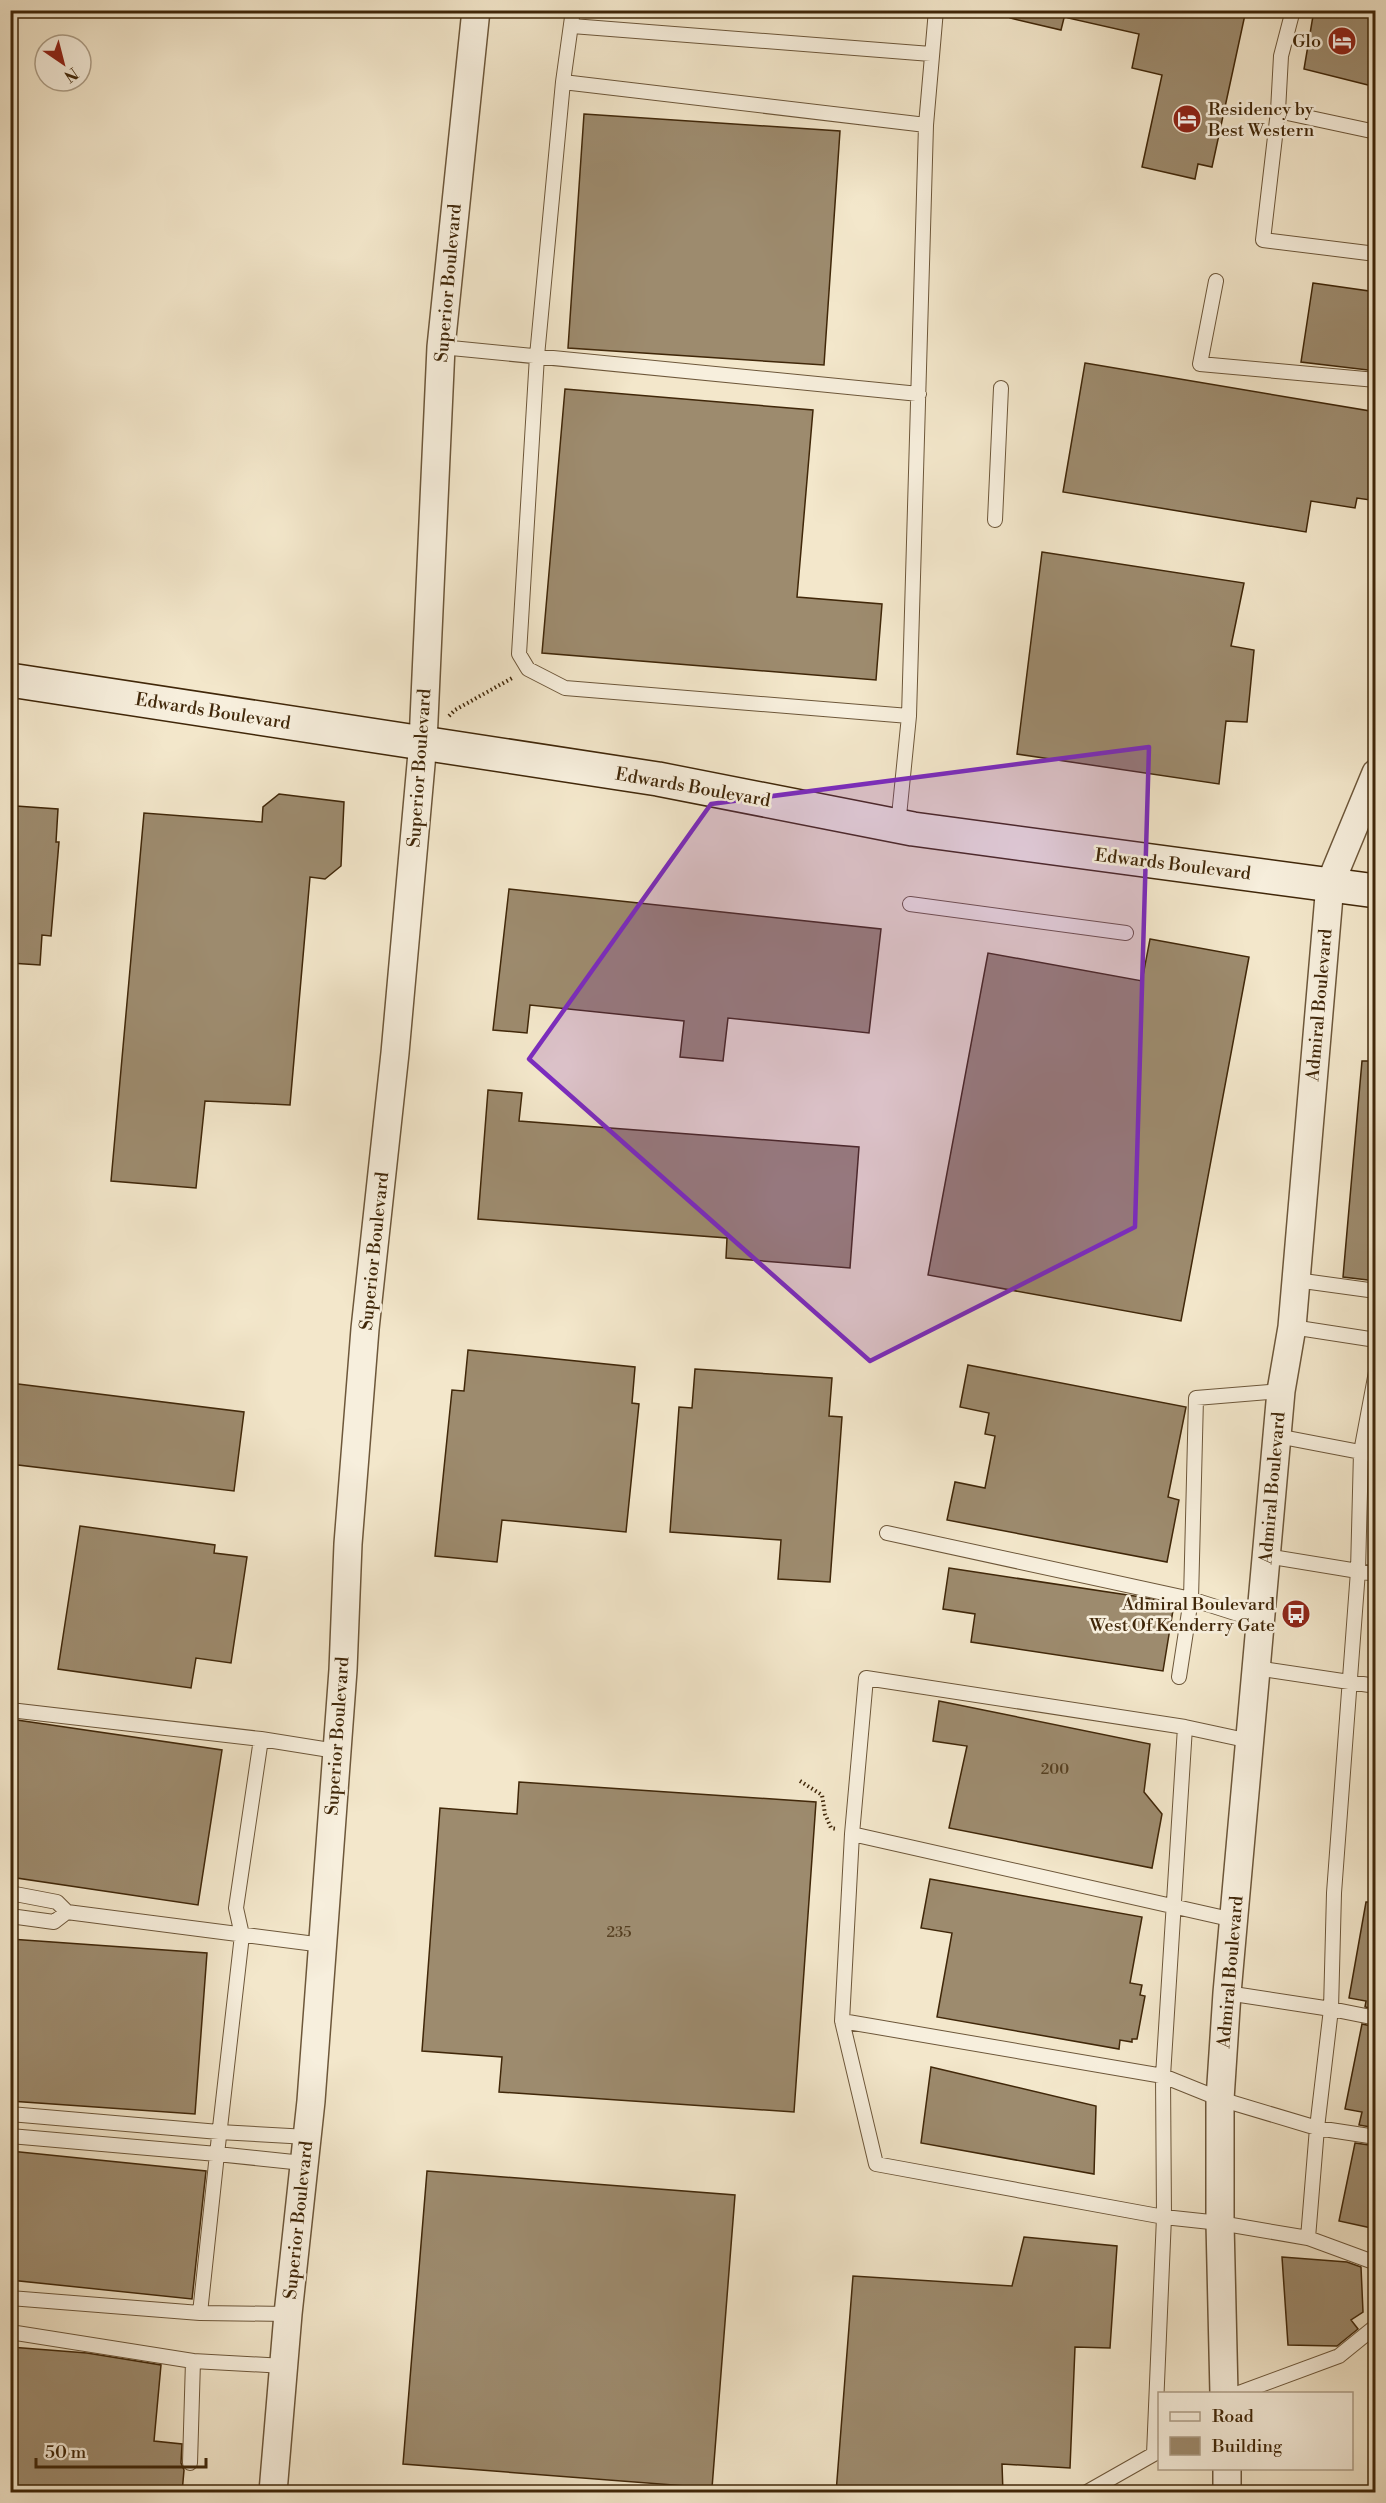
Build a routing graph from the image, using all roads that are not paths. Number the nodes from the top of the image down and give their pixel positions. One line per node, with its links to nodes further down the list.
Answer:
1 (476, 10): 13 (street, Superior Boulevard)
2 (573, 10): 5 (lane)
3 (936, 10): 6 (lane)
4 (1293, 10): 8 (lane)
5 (572, 26): 6 (lane); 7 (lane)
6 (931, 54): 9 (lane)
7 (563, 82): 9 (lane); 14 (lane)
8 (1278, 111): 10 (lane); 11 (lane)
9 (926, 125): 17 (lane)
10 (1376, 132)
11 (1376, 254)
12 (1216, 281): 15 (lane)
13 (441, 347): 14 (lane); 21 (street, Superior Boulevard)
14 (537, 356): 17 (lane); 20 (lane)
15 (1376, 380)
16 (1001, 388): 18 (lane)
17 (919, 394): 20 (lane)
18 (995, 520)
19 (10, 680): 21 (street, Edwards Boulevard)
20 (909, 716): 23 (lane)
21 (423, 742): 23 (street, Edwards Boulevard); 51 (street, Superior Boulevard)
22 (1376, 773): 24 (street, Admiral Boulevard)
23 (898, 826): 24 (street, Edwards Boulevard)
24 (1330, 884): 25 (street, Edwards Boulevard); 28 (street, Admiral Boulevard)
25 (1376, 891)
26 (910, 904): 27 (lane)
27 (1126, 933)
28 (1296, 1280): 29 (lane); 30 (street, Admiral Boulevard)
29 (1376, 1290)
30 (1292, 1327): 31 (lane); 33 (street, Admiral Boulevard)
31 (1376, 1340)
32 (1376, 1372): 35 (lane)
33 (1281, 1391): 34 (street, Admiral Boulevard); 41 (lane)
34 (1277, 1436): 35 (lane); 38 (street, Admiral Boulevard)
35 (1361, 1452): 36 (lane); 39 (lane)
36 (1376, 1455)
37 (887, 1533): 41 (lane)
38 (1266, 1556): 39 (lane); 42 (street, Admiral Boulevard)
39 (1358, 1571): 40 (lane); 45 (lane)
40 (1376, 1574)
41 (1191, 1599): 42 (lane); 44 (lane)
42 (1260, 1621): 43 (street, Admiral Boulevard)
43 (1256, 1668): 45 (lane); 50 (street, Admiral Boulevard)
44 (1179, 1677)
45 (1350, 1682): 46 (lane); 61 (lane)
46 (1376, 1686)
47 (10, 1710): 49 (lane)
48 (1185, 1727): 50 (lane); 52 (lane); 54 (lane)
49 (261, 1739): 51 (lane); 58 (lane)
50 (1250, 1741): 57 (street, Admiral Boulevard)
51 (336, 1750): 59 (street, Superior Boulevard)
52 (852, 1834): 54 (lane); 63 (lane)
53 (10, 1893): 55 (lane)
54 (1173, 1907): 57 (lane); 64 (lane)
55 (67, 1912): 56 (lane); 58 (lane)
56 (10, 1916)
57 (1234, 1920): 60 (street, Admiral Boulevard)
58 (242, 1935): 59 (lane); 68 (lane)
59 (323, 1945): 71 (street, Superior Boulevard)
60 (1227, 1994): 61 (lane); 65 (street, Admiral Boulevard)
61 (1331, 2009): 62 (lane); 67 (lane)
62 (1376, 2018)
63 (842, 2021): 64 (lane); 73 (lane)
64 (1163, 2076): 65 (lane); 73 (lane)
65 (1220, 2099): 67 (lane); 74 (street, Admiral Boulevard)
66 (10, 2114): 68 (lane)
67 (1317, 2128): 70 (lane); 75 (lane)
68 (219, 2132): 71 (lane); 72 (lane)
69 (10, 2136): 72 (lane)
70 (1376, 2137)
71 (305, 2150): 72 (lane); 79 (street, Superior Boulevard)
72 (217, 2154): 78 (lane)
73 (1164, 2217): 74 (lane); 89 (lane)
74 (1220, 2223): 75 (lane); 84 (street, Admiral Boulevard)
75 (1308, 2238): 76 (lane)
76 (1376, 2263)
77 (10, 2298): 78 (lane)
78 (200, 2313): 79 (lane)
79 (288, 2314): 83 (street, Superior Boulevard)
80 (1376, 2326): 85 (lane)
81 (10, 2332): 82 (lane)
82 (193, 2361): 83 (lane); 86 (lane)
83 (285, 2366): 88 (street, Superior Boulevard)
84 (1224, 2392)
85 (1241, 2392)
86 (190, 2463)
87 (1227, 2470): 90 (street)
88 (273, 2493)
89 (1088, 2493)
90 (1227, 2493)

